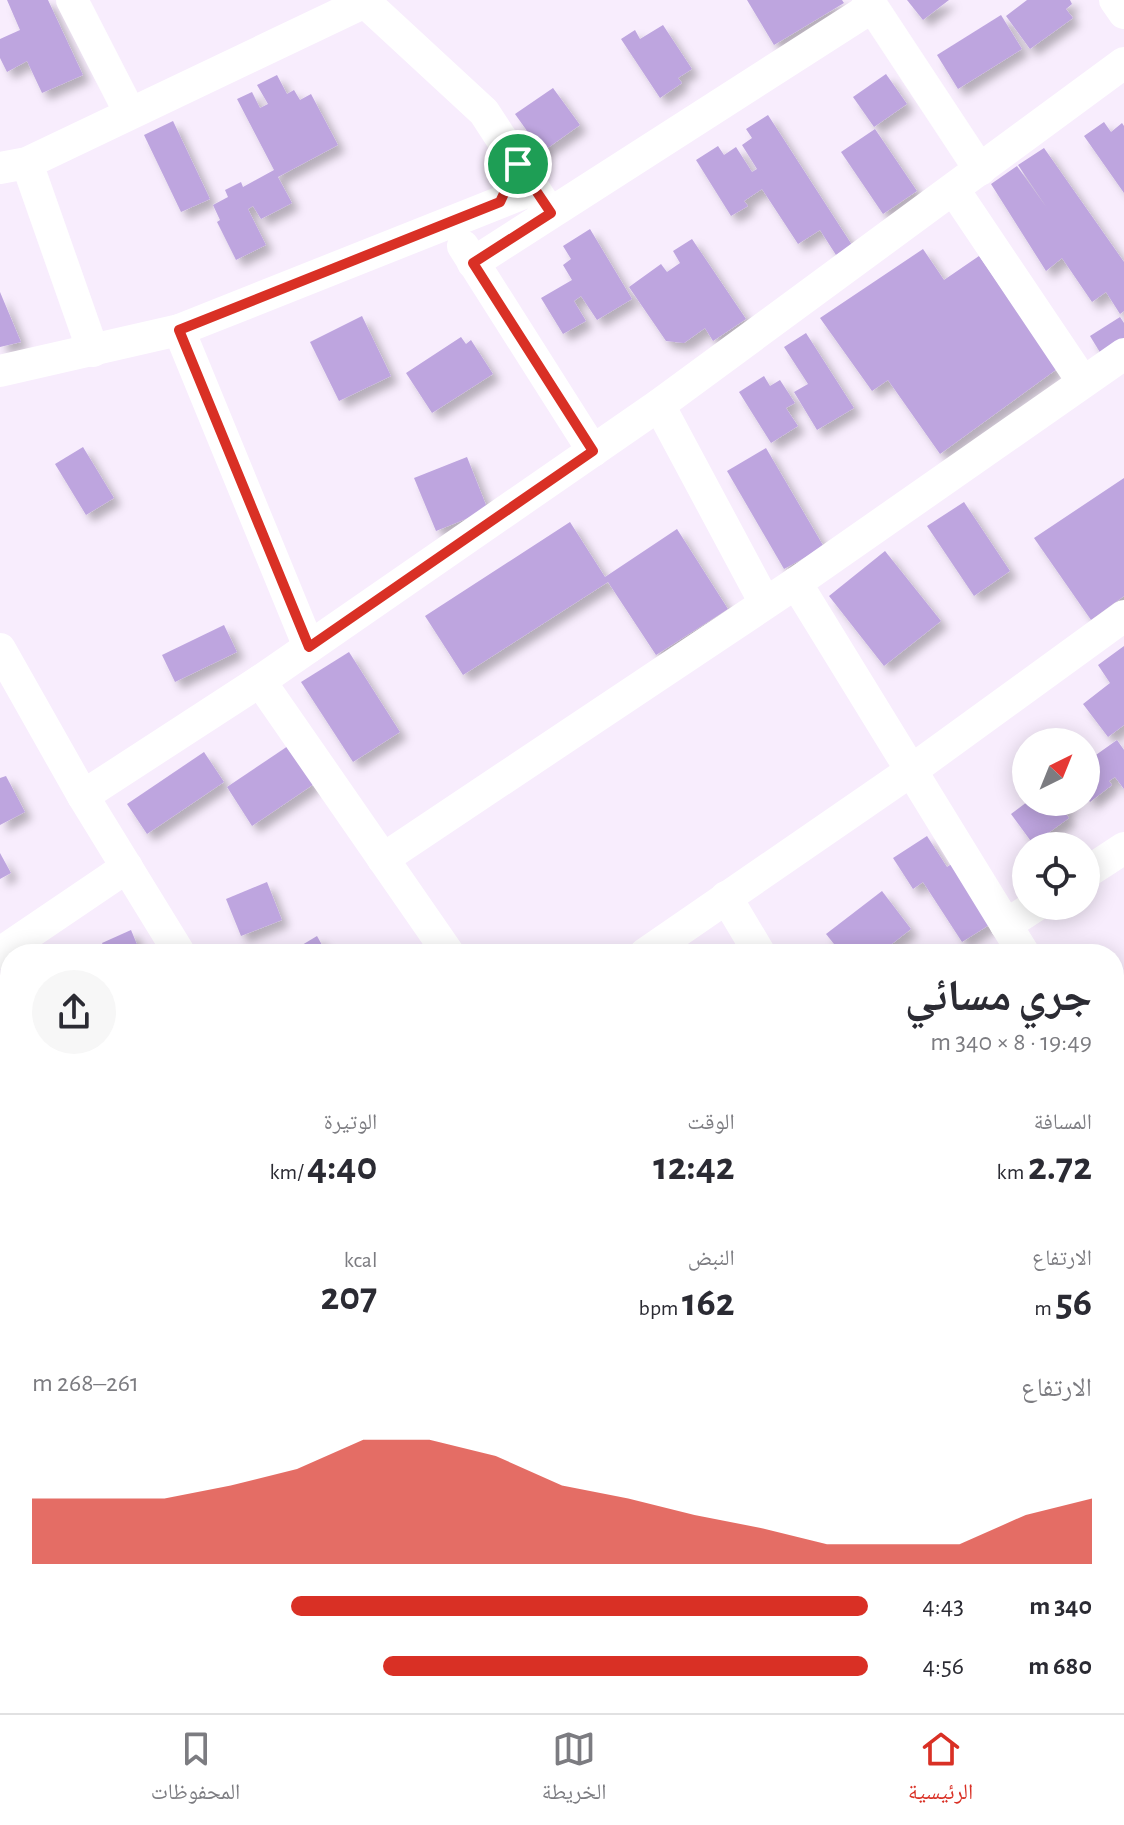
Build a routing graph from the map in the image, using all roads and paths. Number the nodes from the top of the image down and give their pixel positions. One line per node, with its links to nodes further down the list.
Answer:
1 (72, 0): 7 (street)
2 (1115, 0): 5 (street)
3 (367, 1): 7 (street); 10 (street)
4 (870, 3): 9 (street); 10 (street)
5 (1124, 13)
6 (1124, 63): 9 (street)
7 (130, 113): 8 (street)
8 (14, 166): 16 (street)
9 (980, 170): 11 (street)
10 (534, 189): 12 (street); 14 (street)
11 (954, 190): 19 (street); 20 (street)
12 (500, 202): 13 (street); 14 (street)
13 (449, 223): 14 (street); 15 (street)
14 (473, 263): 21 (street)
15 (179, 330): 16 (street); 25 (street)
16 (93, 351): 18 (street)
17 (1124, 354): 19 (street)
18 (0, 371)
19 (1083, 382): 22 (street)
20 (659, 405): 21 (street); 23 (street)
21 (593, 451): 25 (street)
22 (796, 583): 23 (street); 28 (street)
23 (765, 603): 31 (street)
24 (1124, 616): 28 (street)
25 (309, 647): 27 (street)
26 (0, 649): 29 (street)
27 (260, 681): 29 (street); 31 (street)
28 (912, 770): 34 (street); 36 (street)
29 (83, 796): 33 (street)
30 (1124, 848): 32 (street)
31 (383, 859): 39 (street)
32 (1100, 864)
33 (127, 867): 37 (street); 38 (street)
34 (726, 897): 40 (street); 41 (street)
35 (1014, 920): 36 (street)
36 (1006, 925): 42 (street)
37 (13, 944)
38 (174, 944)
39 (442, 944)
40 (659, 944)
41 (754, 944)
42 (1018, 944)

